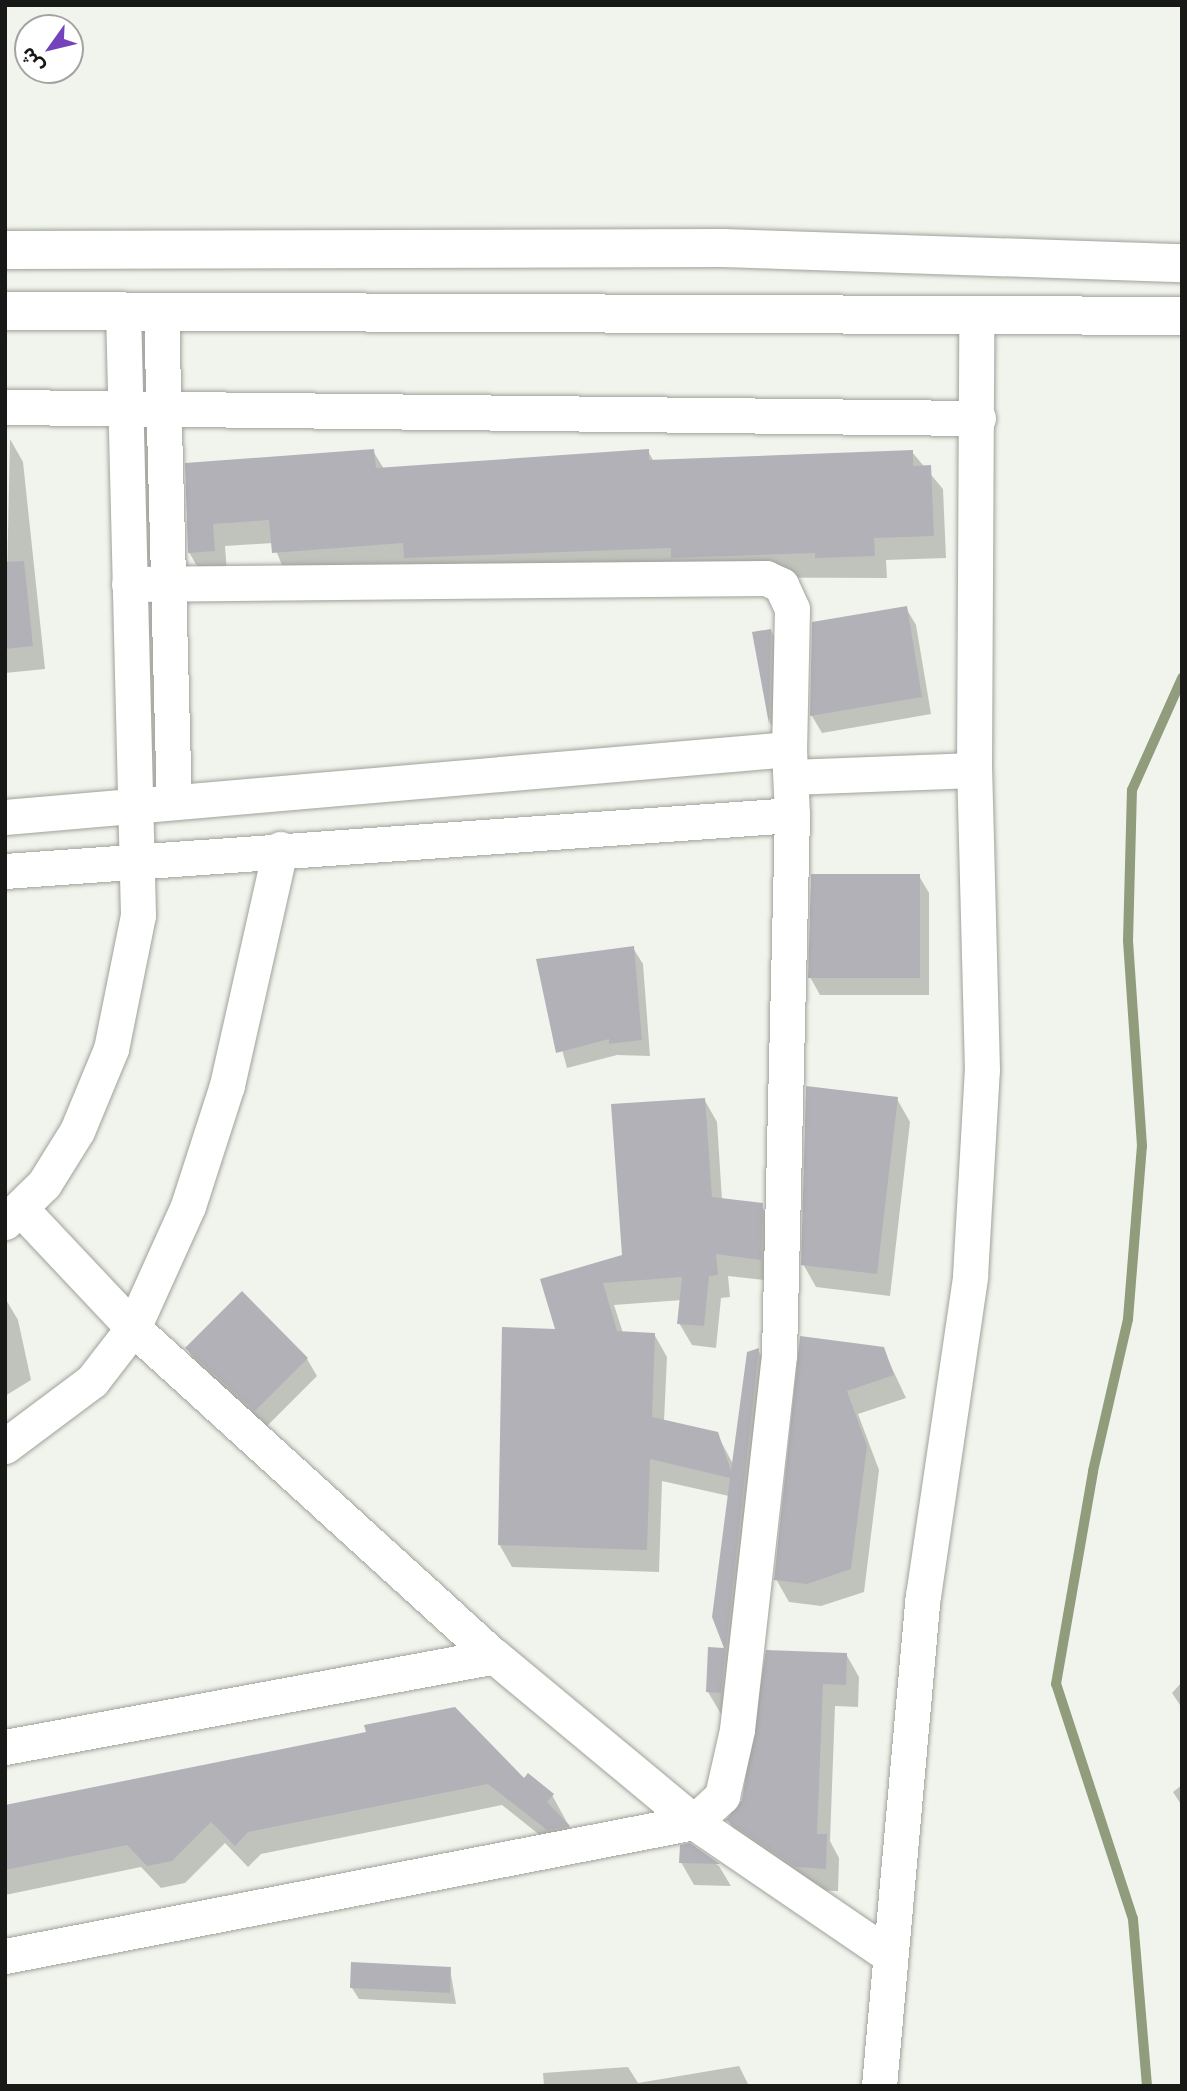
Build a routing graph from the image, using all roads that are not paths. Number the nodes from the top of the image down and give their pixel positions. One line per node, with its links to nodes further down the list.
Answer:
1 (5, 250): 2 (highway)
2 (1182, 263)
3 (5, 311): 4 (highway)
4 (123, 311): 5 (highway); 9 (street)
5 (161, 312): 6 (highway); 10 (street)
6 (976, 313): 7 (highway); 11 (street)
7 (1182, 316)
8 (5, 407): 9 (street)
9 (125, 410): 10 (street); 12 (street)
10 (167, 411): 11 (street); 13 (street)
11 (978, 418): 15 (street)
12 (129, 584): 13 (street); 17 (street)
13 (172, 584): 14 (street); 16 (street)
14 (790, 763): 15 (street); 16 (street); 18 (street)
15 (974, 770): 29 (street)
16 (174, 802): 17 (street)
17 (134, 807): 19 (street); 21 (street)
18 (792, 815): 20 (street); 28 (street)
19 (5, 817)
20 (280, 849): 21 (street); 24 (street)
21 (135, 860): 22 (street); 23 (street)
22 (5, 871)
23 (13, 1215): 24 (street)
24 (133, 1328): 25 (street); 26 (street)
25 (5, 1446)
26 (494, 1656): 27 (street); 28 (street)
27 (5, 1746)
28 (694, 1822): 29 (street); 30 (street)
29 (886, 1953): 31 (street)
30 (5, 1956)
31 (879, 2086)

